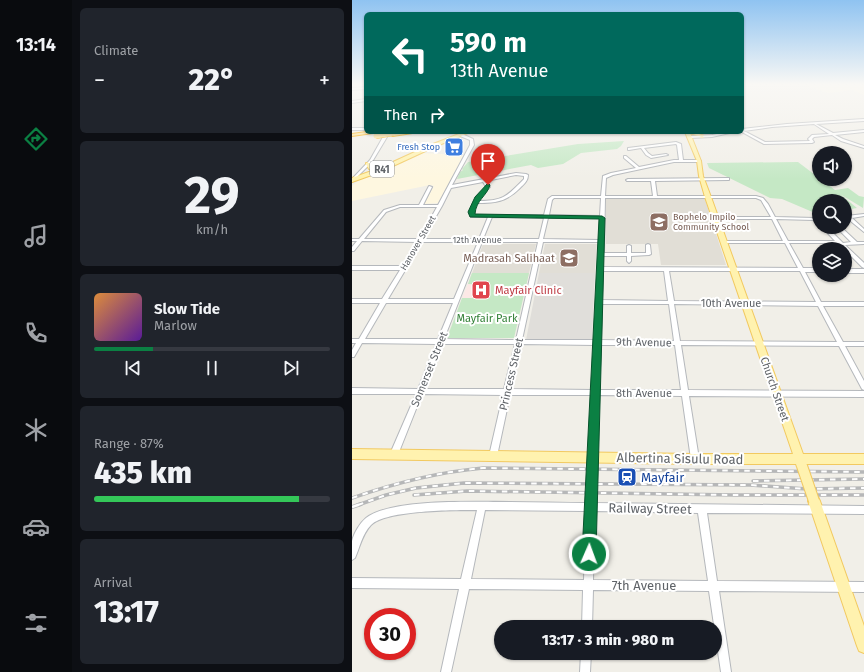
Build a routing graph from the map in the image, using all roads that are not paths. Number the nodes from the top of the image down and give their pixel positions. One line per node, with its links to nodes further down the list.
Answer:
1 (864, 120): 2 (street)
2 (815, 124): 5 (street); 15 (street)
3 (364, 129): 4 (street)
4 (352, 130)
5 (744, 131)
6 (864, 131): 15 (street)
7 (744, 132): 15 (street)
8 (375, 134): 10 (highway, bridge); 16 (highway); 20 (highway)
9 (383, 134): 30 (street)
10 (393, 134)
11 (465, 134): 17 (main road, R41)
12 (471, 134): 19 (main road)
13 (689, 134): 18 (main road); 29 (main road, Church Street)
14 (717, 134): 18 (street)
15 (831, 134): 23 (street)
16 (352, 135)
17 (462, 135): 19 (street); 31 (main road, R41)
18 (702, 136)
19 (470, 139): 40 (street, Hanover Street)
20 (352, 140)
21 (662, 144): 22 (street); 25 (street); 27 (street)
22 (642, 147): 24 (street); 25 (street)
23 (864, 147)
24 (629, 149)
25 (666, 155): 28 (street)
26 (625, 158): 32 (street)
27 (681, 160): 28 (street); 29 (street)
28 (674, 161): 32 (street)
29 (699, 161): 33 (main road, Church Street)
30 (368, 164): 31 (main road); 35 (street)
31 (386, 168): 35 (main road, R41)
32 (638, 168): 41 (street)
33 (702, 179): 34 (street); 38 (street); 43 (main road, Church Street)
34 (728, 179)
35 (353, 180)
36 (484, 180): 40 (street); 44 (street); 44 (street)
37 (628, 180): 38 (street)
38 (653, 180): 42 (street)
39 (430, 187): 45 (street)
40 (450, 187): 46 (street, Hanover Street)
41 (603, 197): 42 (street); 50 (street, Princess Street); 51 (street)
42 (656, 197): 43 (street)
43 (708, 197): 52 (main road, Church Street); 53 (street)
44 (476, 202): 49 (street)
45 (420, 206): 46 (street); 60 (street)
46 (440, 206): 61 (street, Hanover Street)
47 (864, 215): 48 (street)
48 (852, 216)
49 (490, 217): 50 (street); 62 (street, Somerset Street)
50 (546, 217): 51 (street); 63 (street, Princess Street)
51 (602, 218): 64 (street)
52 (716, 218): 53 (street); 65 (main road, Church Street)
53 (774, 218): 54 (street); 66 (street)
54 (812, 219)
55 (852, 222): 56 (street)
56 (864, 231)
57 (831, 234): 68 (street)
58 (845, 234): 70 (street)
59 (352, 240): 60 (street, 12th Avenue)
60 (360, 240): 61 (street, 12th Avenue); 73 (street)
61 (420, 240): 62 (street, 12th Avenue); 82 (street, Hanover Street)
62 (480, 240): 63 (street, 12th Avenue); 92 (street, Somerset Street)
63 (541, 241): 64 (street, 12th Avenue); 101 (street, Princess Street)
64 (601, 241): 77 (street)
65 (724, 242): 66 (street); 85 (main road, Church Street)
66 (787, 242): 67 (street); 86 (street)
67 (812, 242)
68 (840, 242)
69 (864, 242): 70 (street)
70 (855, 243)
71 (648, 245): 75 (street)
72 (629, 246): 74 (street)
73 (352, 250)
74 (629, 254): 75 (street); 77 (street); 78 (street)
75 (649, 254): 79 (street)
76 (852, 254): 80 (street)
77 (601, 255): 83 (street)
78 (629, 261)
79 (650, 262)
80 (864, 266)
81 (352, 268): 82 (street)
82 (404, 268): 91 (street, Hanover Street)
83 (600, 269): 84 (street); 93 (street)
84 (666, 269): 85 (street); 94 (street)
85 (734, 270): 86 (street); 95 (main road, Church Street)
86 (802, 270): 87 (street); 96 (street)
87 (812, 270)
88 (852, 271): 89 (street)
89 (864, 271)
90 (352, 300): 91 (street)
91 (384, 300): 92 (street); 98 (street, Hanover Street)
92 (456, 301): 100 (street, Somerset Street)
93 (599, 302): 94 (street, 10th Avenue); 102 (street)
94 (672, 303): 95 (street, 10th Avenue); 103 (street)
95 (745, 303): 96 (street, 10th Avenue); 104 (main road, Church Street)
96 (819, 304): 97 (street, 10th Avenue); 105 (street)
97 (864, 304)
98 (361, 340): 99 (street, 9th Avenue); 100 (street, 9th Avenue); 107 (street, Hanover Street)
99 (352, 341)
100 (440, 342): 101 (street, 9th Avenue); 110 (street, Somerset Street)
101 (518, 342): 102 (street, 9th Avenue); 111 (street, Princess Street)
102 (597, 342): 103 (street, 9th Avenue); 112 (street)
103 (677, 343): 104 (street, 9th Avenue); 113 (street)
104 (759, 344): 105 (street, 9th Avenue); 115 (main road, Church Street)
105 (841, 344): 106 (street, 9th Avenue); 108 (street)
106 (864, 344)
107 (352, 355)
108 (864, 387)
109 (352, 391): 110 (street, 8th Avenue)
110 (420, 392): 111 (street, 8th Avenue); 117 (street, Somerset Street)
111 (507, 392): 112 (street, 8th Avenue); 118 (street, Princess Street)
112 (596, 392): 113 (street, 8th Avenue); 121 (street)
113 (685, 393): 115 (street, 8th Avenue); 119 (street)
114 (864, 394): 115 (street, 8th Avenue)
115 (778, 395): 122 (main road, Church Street)
116 (352, 454): 117 (main road, Albertina Sisulu Road)
117 (394, 454): 118 (main road, Albertina Sisulu Road)
118 (493, 456): 121 (main road, Albertina Sisulu Road)
119 (695, 459): 121 (main road, Albertina Sisulu Road); 122 (main road, Albertina Sisulu Road)
120 (864, 459): 122 (main road, Albertina Sisulu Road)
121 (593, 462): 123 (street, bridge)
122 (801, 463): 124 (main road, Church Street, bridge)
123 (591, 503): 125 (street, Railway Street); 126 (street, Railway Street); 131 (street)
124 (816, 505): 126 (street, Railway Street); 127 (street, Railway Street); 133 (main road, Church Street)
125 (482, 506): 128 (street, Railway Street); 130 (street)
126 (702, 508): 132 (street)
127 (864, 510)
128 (352, 555)
129 (352, 583): 130 (street, 7th Avenue)
130 (465, 584): 131 (street, 7th Avenue); 138 (street)
131 (588, 585): 132 (street, 7th Avenue); 135 (street)
132 (714, 586): 133 (street, 7th Avenue); 140 (street)
133 (844, 587): 134 (street, 7th Avenue); 136 (main road, Church Street)
134 (864, 587)
135 (587, 620)
136 (864, 646)
137 (586, 660): 139 (street)
138 (446, 672)
139 (585, 672)
140 (726, 672)

